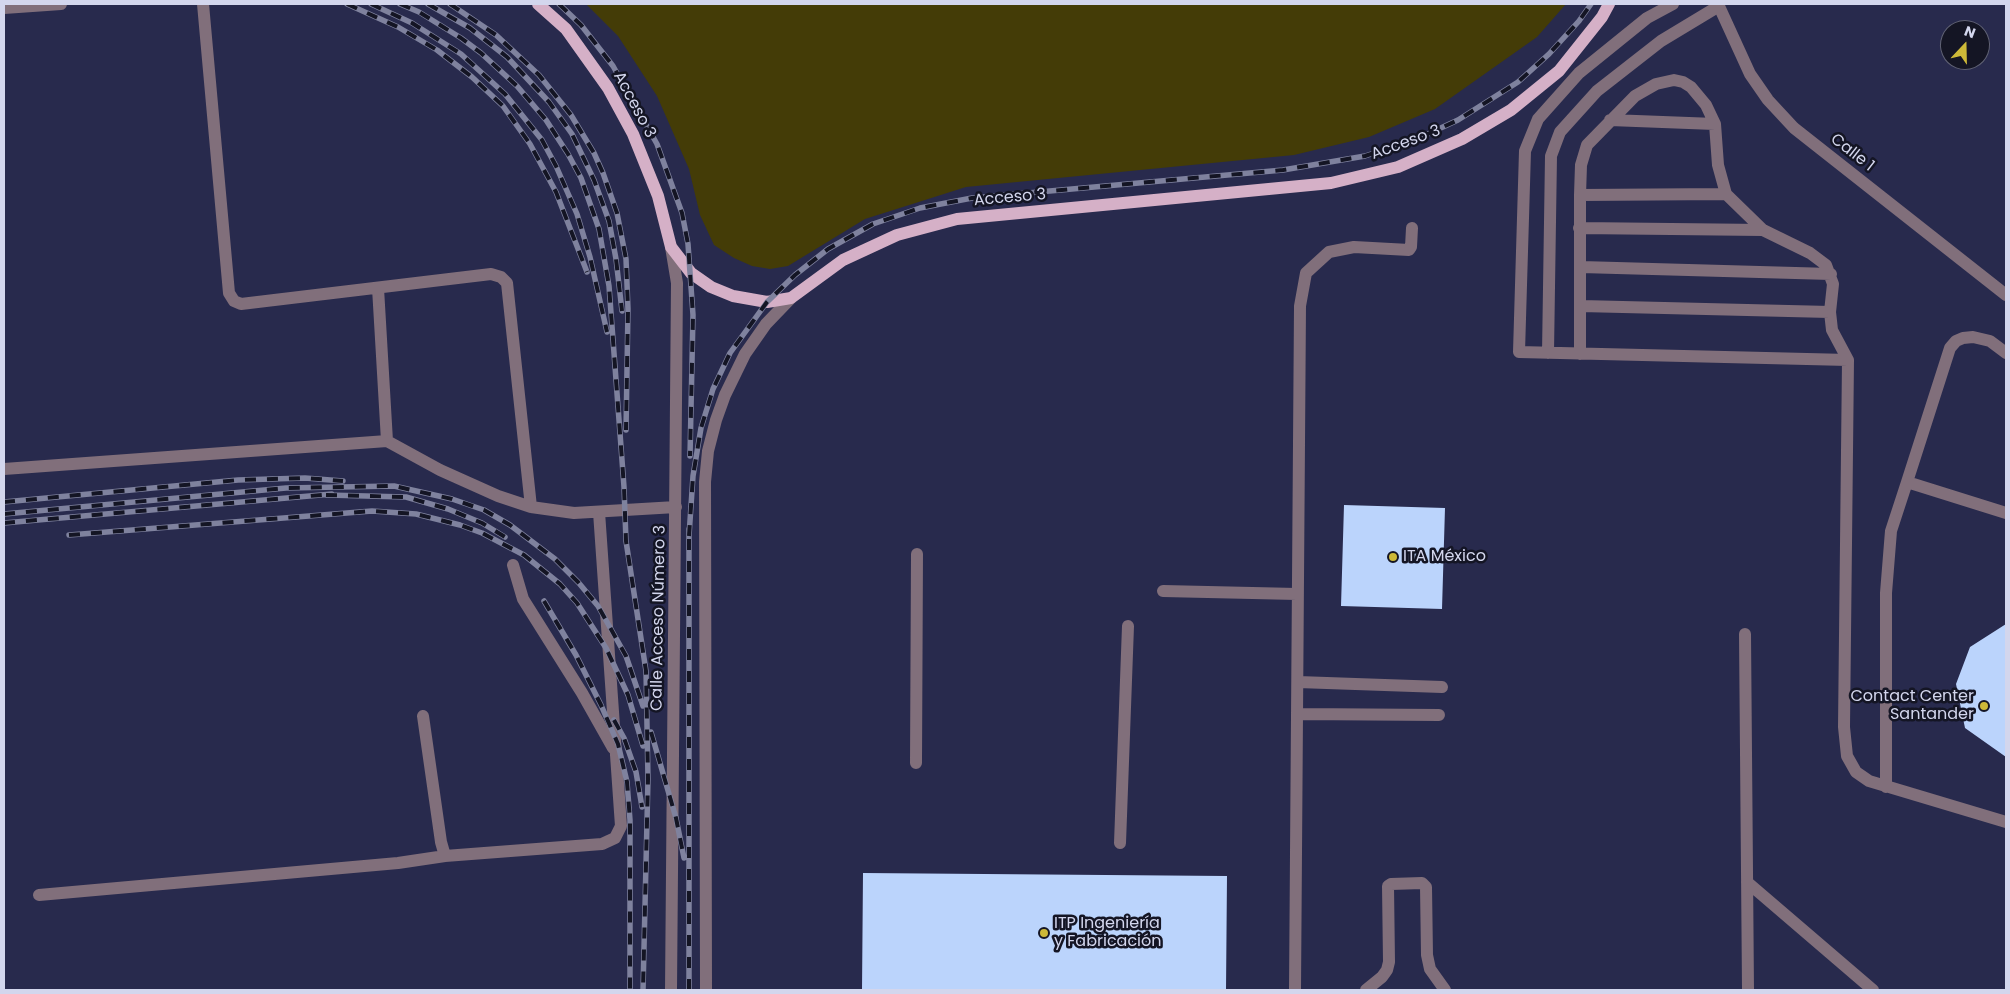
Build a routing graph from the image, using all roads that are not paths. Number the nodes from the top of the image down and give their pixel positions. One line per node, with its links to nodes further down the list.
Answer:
1 (61, 4): 7 (street)
2 (203, 4): 18 (street)
3 (538, 4): 15 (main road, Acceso 3)
4 (1610, 4): 20 (main road, Acceso 3)
5 (1673, 4): 23 (street)
6 (1719, 5): 19 (street, Calle 1); 23 (street)
7 (4, 8)
8 (1610, 120): 9 (street); 9 (street); 11 (street)
9 (1716, 124): 10 (street)
10 (1726, 194): 11 (street); 14 (street)
11 (1580, 195): 13 (street)
12 (1412, 228): 37 (street)
13 (1579, 228): 14 (street); 16 (street)
14 (1763, 230): 17 (street)
15 (671, 247): 20 (main road, Acceso 3); 31 (street, Calle Acceso Número 3)
16 (1581, 267): 17 (street); 21 (street)
17 (1830, 274): 22 (street)
18 (378, 288): 27 (street); 30 (street)
19 (2006, 295)
20 (791, 298): 54 (street)
21 (1581, 306): 22 (street); 25 (street)
22 (1830, 312): 26 (street)
23 (1548, 353): 25 (street)
24 (2006, 353): 29 (street)
25 (1580, 354): 26 (street)
26 (1848, 360): 47 (street)
27 (387, 441): 28 (street); 30 (street)
28 (4, 469)
29 (1906, 482): 33 (street); 47 (street)
30 (531, 507): 32 (street)
31 (676, 507): 32 (street); 53 (street, Calle Acceso Número 3)
32 (600, 512): 45 (street)
33 (2006, 513)
34 (917, 554): 46 (street)
35 (513, 565): 45 (street)
36 (1163, 591): 37 (street)
37 (1297, 594): 40 (street)
38 (1128, 626): 49 (street)
39 (1745, 634): 51 (street)
40 (1298, 682): 41 (street); 42 (street)
41 (1442, 687)
42 (1298, 714): 43 (street); 55 (street)
43 (1438, 715)
44 (423, 716): 50 (street)
45 (615, 753): 50 (street)
46 (916, 763)
47 (1886, 787): 48 (street)
48 (2006, 822)
49 (1120, 842)
50 (445, 856): 52 (street)
51 (1747, 882): 58 (street); 59 (street)
52 (39, 895)
53 (671, 990)
54 (706, 990)
55 (1294, 990)
56 (1366, 990): 57 (street)
57 (1445, 990)
58 (1748, 990)
59 (1873, 990)

